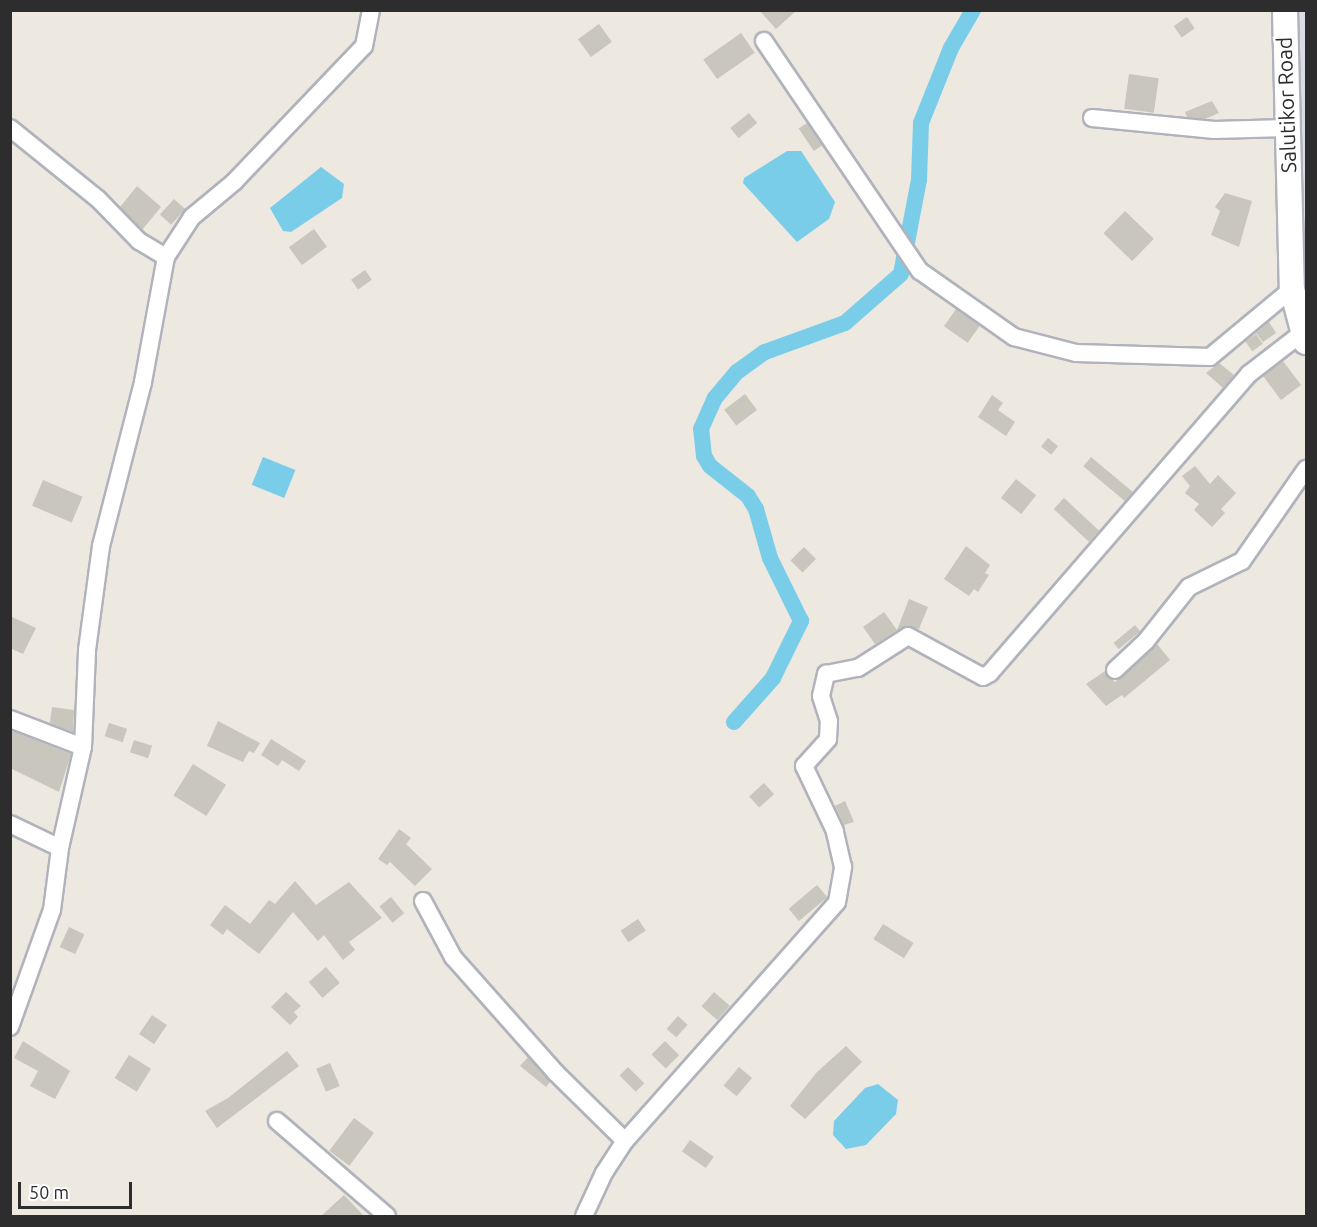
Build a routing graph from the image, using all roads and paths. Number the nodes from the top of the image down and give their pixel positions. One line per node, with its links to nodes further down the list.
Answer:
1 (371, 10): 7 (street)
2 (1285, 10): 6 (main road, Salutikor Road)
3 (764, 41): 8 (street)
4 (1092, 118): 6 (street)
5 (10, 128): 7 (street)
6 (1287, 128): 8 (main road, Salutikor Road)
7 (166, 256): 13 (street)
8 (1292, 290): 9 (main road, Salutikor Road)
9 (1304, 338): 19 (street)
10 (1306, 469): 11 (street)
11 (1115, 670)
12 (10, 719): 13 (street)
13 (83, 747): 15 (street)
14 (10, 824): 15 (street)
15 (60, 848): 17 (street)
16 (423, 901): 19 (street)
17 (10, 1027)
18 (277, 1121): 20 (street)
19 (625, 1142): 21 (street)
20 (387, 1216)
21 (584, 1216)

